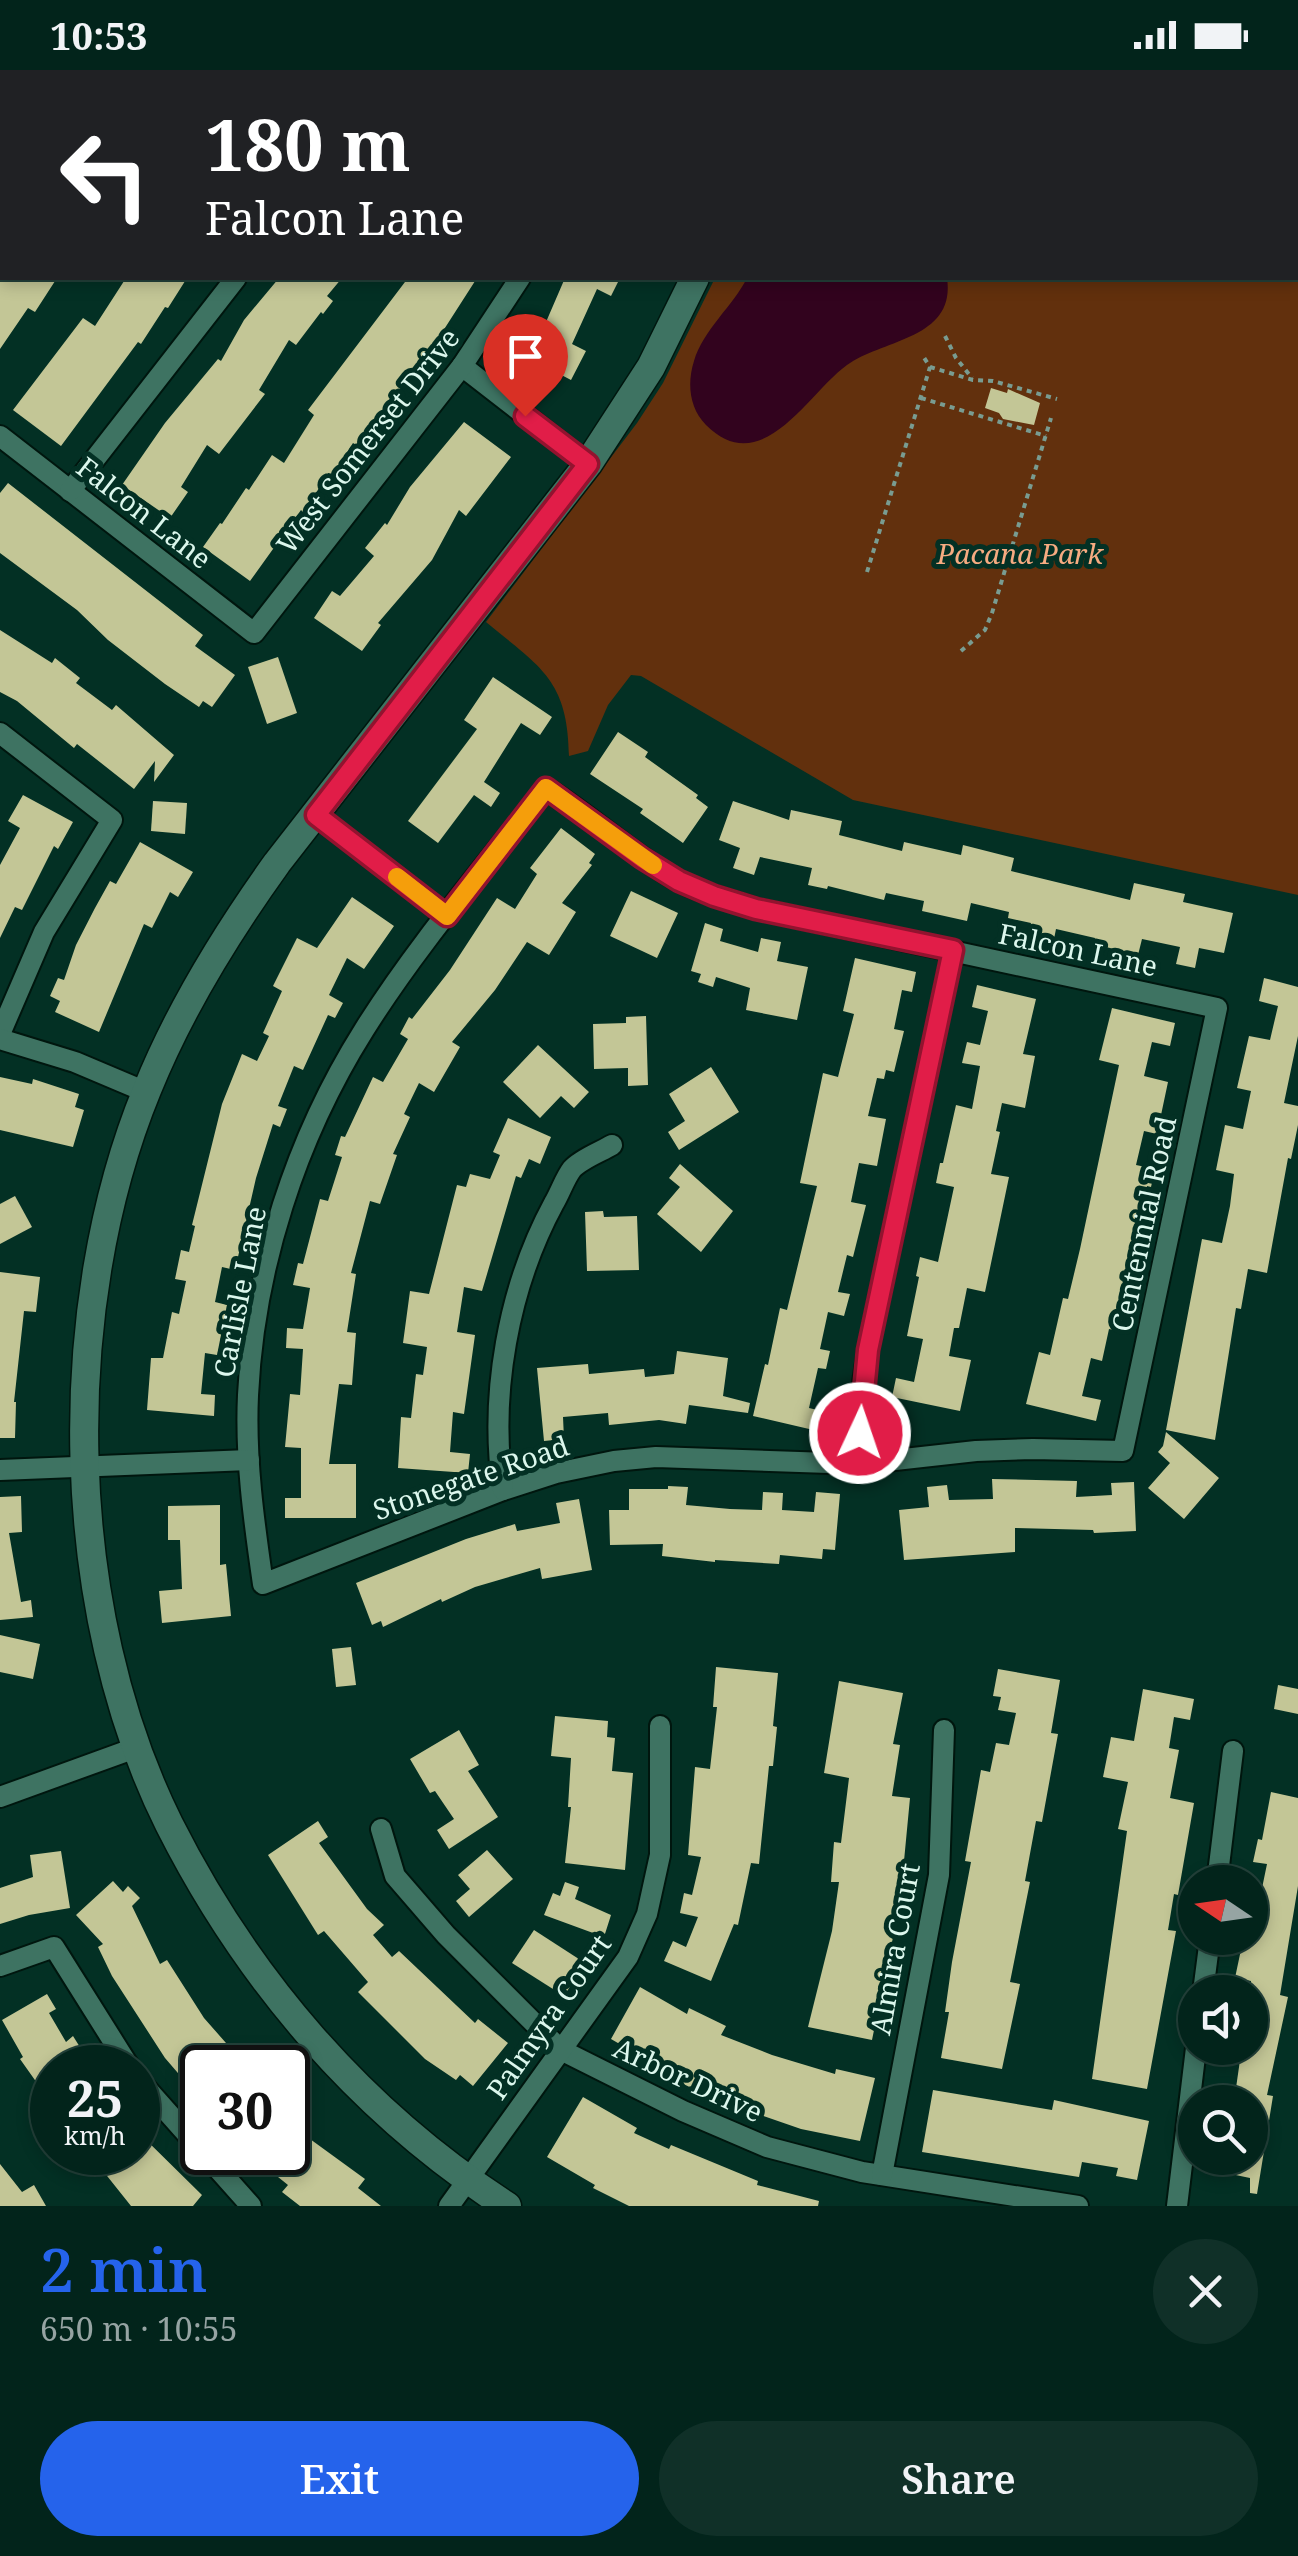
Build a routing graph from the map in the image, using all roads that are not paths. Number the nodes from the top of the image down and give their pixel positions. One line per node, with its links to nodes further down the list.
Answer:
1 (234, 280): 7 (street)
2 (519, 280): 4 (street, West Somerset Drive)
3 (694, 280): 6 (street)
4 (462, 366): 6 (street); 8 (street, West Somerset Drive)
5 (0, 436): 7 (street, Falcon Lane)
6 (588, 464): 11 (street)
7 (70, 491): 8 (street, Falcon Lane)
8 (254, 633)
9 (0, 733): 15 (street)
10 (546, 788): 12 (street, Carlisle Lane); 13 (street, Falcon Lane)
11 (316, 815): 12 (street); 16 (street)
12 (447, 916): 19 (street, Carlisle Lane)
13 (953, 950): 14 (street, Falcon Lane); 20 (street)
14 (1217, 1008): 18 (street, Centennial Road)
15 (0, 1036): 16 (street)
16 (146, 1092): 21 (street)
17 (612, 1145): 23 (street)
18 (1122, 1451): 20 (street, Stonegate Road)
19 (249, 1460): 21 (street); 24 (street, Carlisle Lane)
20 (860, 1464): 23 (street, Stonegate Road)
21 (83, 1466): 22 (street); 27 (street)
22 (0, 1470)
23 (504, 1490): 24 (street, Stonegate Road)
24 (263, 1584)
25 (660, 1726): 34 (street, Palmyra Court)
26 (944, 1730): 37 (street, Almira Court)
27 (138, 1747): 29 (street); 38 (street)
28 (1233, 1752): 31 (street)
29 (0, 1797)
30 (381, 1829): 34 (street, Arbor Drive)
31 (1219, 1865)
32 (0, 1966): 33 (street)
33 (116, 2045)
34 (560, 2050): 37 (street, Arbor Drive); 38 (street, Palmyra Court)
35 (1194, 2065): 43 (street)
36 (160, 2104): 39 (street)
37 (882, 2175): 42 (street, Arbor Drive)
38 (467, 2181): 40 (street, Palmyra Court); 41 (street)
39 (251, 2206)
40 (449, 2206)
41 (506, 2206)
42 (1078, 2206)
43 (1177, 2206)

